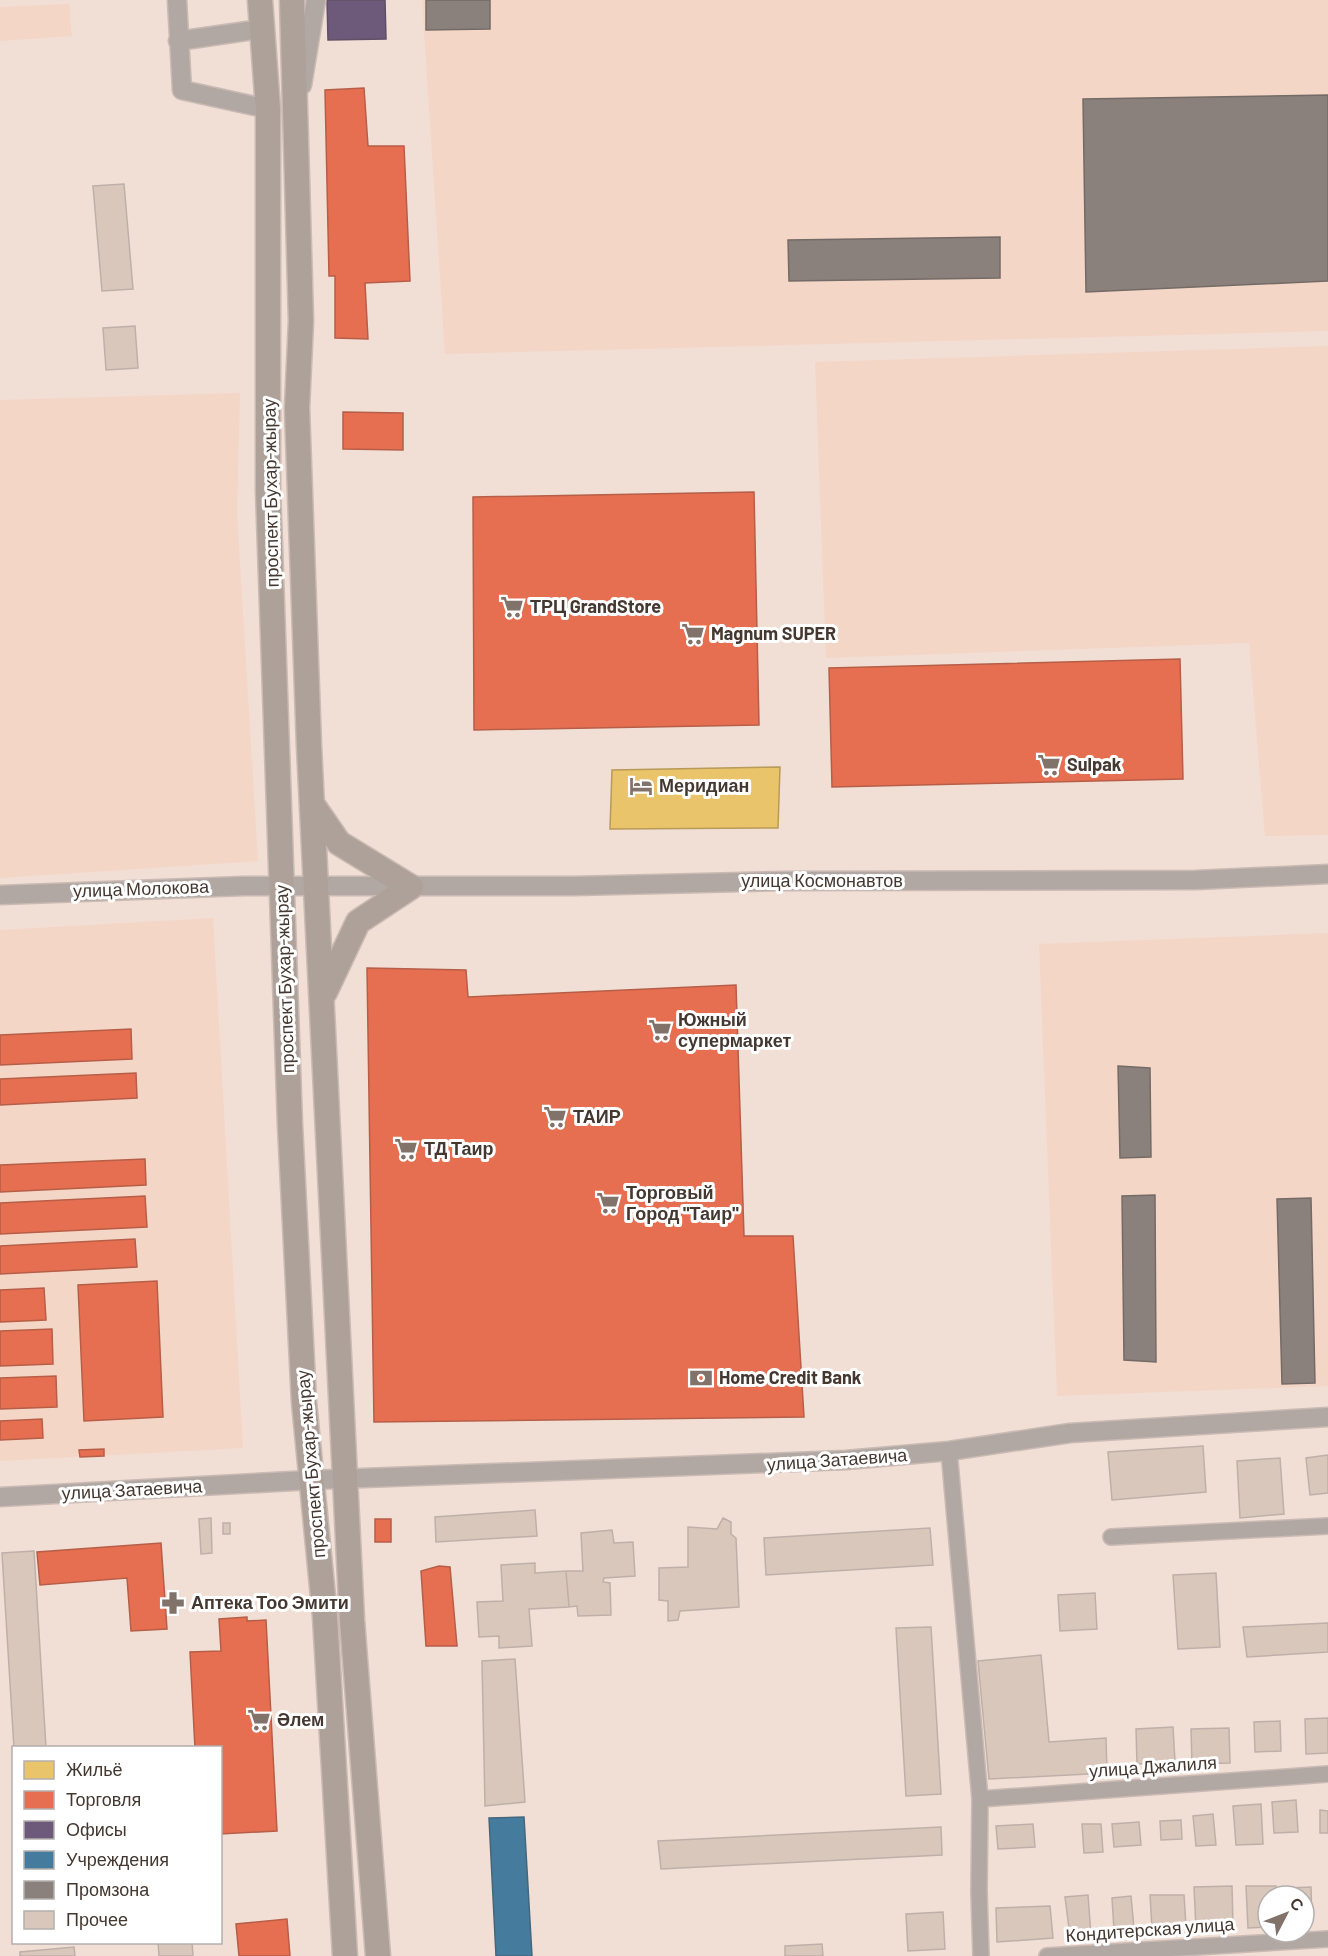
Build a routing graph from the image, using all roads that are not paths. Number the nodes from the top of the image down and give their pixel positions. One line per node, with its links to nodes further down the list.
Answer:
1 (177, 0): 5 (street)
2 (316, 0): 7 (street)
3 (292, 3): 7 (main road, проспект Бухар-жырау)
4 (261, 12): 5 (street); 6 (main road, проспект Бухар-жырау)
5 (178, 41): 6 (street)
6 (268, 109): 8 (main road, проспект Бухар-жырау)
7 (294, 131): 9 (main road, проспект Бухар-жырау)
8 (269, 319): 9 (main road); 12 (main road, проспект Бухар-жырау)
9 (301, 321): 10 (main road, проспект Бухар-жырау)
10 (312, 804): 13 (main road, проспект Бухар-жырау); 14 (main road)
11 (1328, 874): 14 (street, улица Космонавтов)
12 (281, 886): 13 (street, улица Молокова); 15 (street, улица Молокова); 20 (main road, проспект Бухар-жырау)
13 (317, 886): 14 (street, улица Космонавтов); 16 (main road, проспект Бухар-жырау)
14 (411, 887): 16 (main road)
15 (0, 895)
16 (322, 1000): 19 (main road, проспект Бухар-жырау)
17 (1328, 1418): 18 (street, улица Затаевича)
18 (949, 1451): 19 (street, улица Затаевича); 25 (street)
19 (345, 1479): 20 (street, улица Затаевича); 28 (main road, проспект Бухар-жырау)
20 (310, 1480): 21 (street, улица Затаевича); 27 (main road, проспект Бухар-жырау)
21 (0, 1497)
22 (1328, 1526): 23 (street)
23 (1111, 1537)
24 (1328, 1774): 25 (street, улица Джалиля)
25 (980, 1799): 29 (street)
26 (1328, 1938): 30 (street, Кондитерская улица)
27 (345, 1956)
28 (378, 1956)
29 (981, 1956)
30 (1047, 1956)

